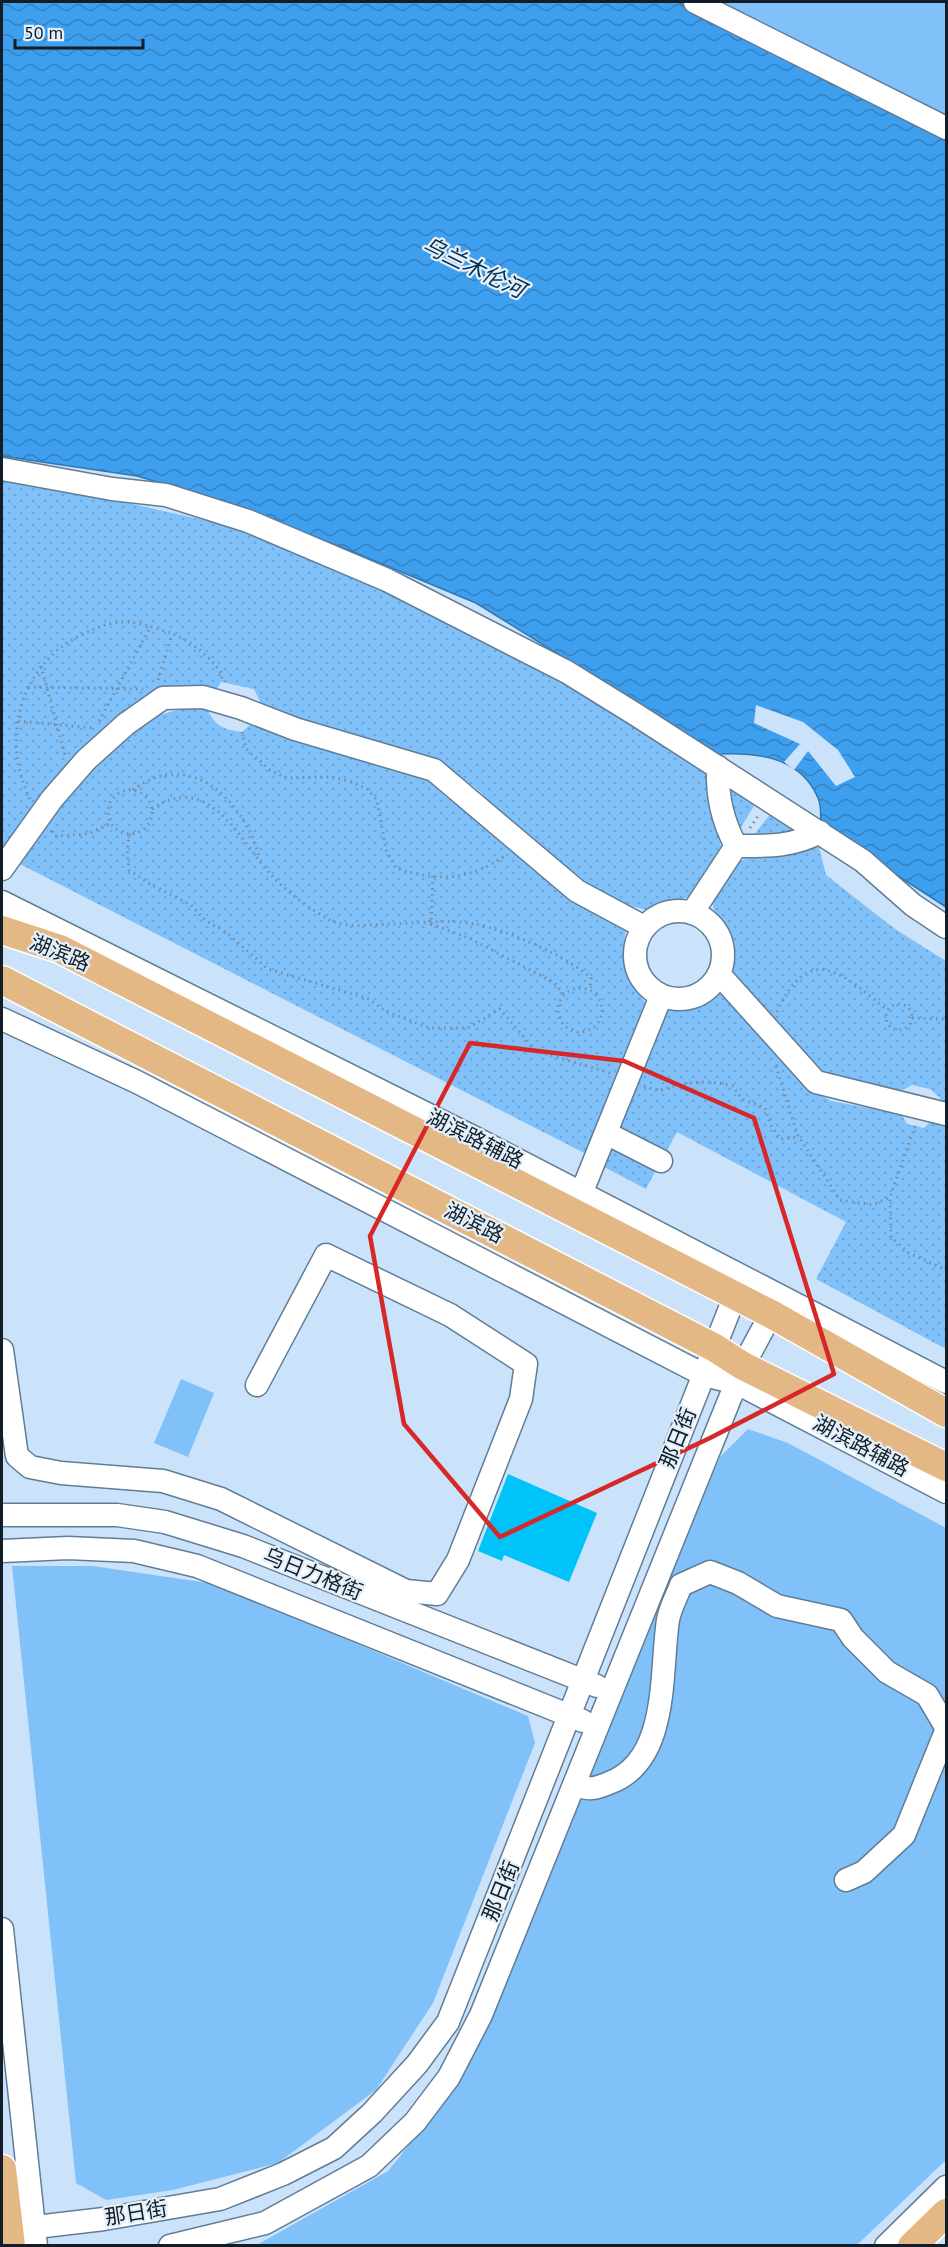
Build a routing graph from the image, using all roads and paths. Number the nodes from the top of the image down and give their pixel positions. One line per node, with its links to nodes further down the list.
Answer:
1 (695, 2): 2 (street)
2 (946, 128)
3 (2, 469): 20 (street)
4 (151, 626): 5 (path); 6 (path); 10 (path)
5 (172, 634): 7 (path); 12 (path)
6 (40, 666): 8 (path); 9 (path)
7 (221, 682)
8 (28, 687): 9 (path); 13 (path)
9 (46, 687): 10 (path); 14 (path)
10 (117, 688): 11 (path); 15 (path)
11 (145, 689)
12 (155, 689)
13 (18, 721): 14 (path); 24 (path)
14 (57, 725): 15 (path); 19 (path)
15 (95, 728): 16 (path); 18 (path)
16 (102, 729)
17 (242, 732): 32 (path)
18 (91, 736)
19 (66, 758)
20 (718, 767): 22 (street); 29 (street)
21 (133, 790): 23 (path); 25 (path); 30 (path)
22 (771, 799): 26 (street); 29 (path)
23 (152, 809): 27 (path); 30 (path)
24 (39, 816): 25 (path); 28 (street); 31 (street)
25 (111, 823): 27 (path)
26 (820, 832): 29 (street); 37 (street)
27 (130, 834): 49 (path)
28 (519, 844): 32 (path); 36 (street)
29 (736, 846): 34 (street)
30 (259, 859): 35 (path)
31 (2, 869)
32 (433, 876): 35 (path)
33 (2, 902): 55 (street, 湖滨路辅路)
34 (692, 913): 36 (street); 39 (street)
35 (431, 924): 41 (path); 42 (path)
36 (644, 927): 43 (street)
37 (946, 927)
38 (2, 930): 58 (main road, 湖滨路)
39 (719, 974): 43 (street); 48 (street)
40 (2, 980): 60 (main road, 湖滨路)
41 (590, 989): 42 (path); 42 (path)
42 (564, 994)
43 (662, 996): 49 (street)
44 (887, 1010): 45 (path); 45 (path); 48 (path)
45 (912, 1018): 47 (path)
46 (2, 1019): 63 (street, 湖滨路辅路)
47 (946, 1019)
48 (771, 1033): 50 (street); 53 (path)
49 (627, 1080): 52 (street); 53 (path)
50 (921, 1108): 51 (street); 56 (path)
51 (946, 1114)
52 (606, 1133): 54 (street); 55 (street)
53 (799, 1137): 56 (path)
54 (661, 1161)
55 (580, 1194): 58 (street, 湖滨路辅路)
56 (890, 1197): 57 (path)
57 (946, 1270)
58 (739, 1287): 59 (main road, 湖滨路); 60 (street, 那日街)
59 (773, 1305): 62 (street, 那日街); 64 (street); 66 (main road, 湖滨路)
60 (715, 1348): 62 (main road, 湖滨路); 63 (street, 那日街)
61 (2, 1350): 69 (street)
62 (740, 1374): 63 (street, 湖滨路辅路); 67 (main road, 湖滨路); 68 (street, 湖滨路辅路); 74 (street, 那日街)
63 (704, 1375): 73 (street, 那日街)
64 (946, 1382)
65 (257, 1385): 69 (street)
66 (946, 1413)
67 (946, 1467)
68 (946, 1492)
69 (220, 1499): 71 (street)
70 (2, 1515): 71 (street, 乌日力格街)
71 (209, 1536): 73 (street, 乌日力格街)
72 (2, 1551): 75 (street, 乌日力格街)
73 (583, 1681): 74 (street, 乌日力格街); 75 (street, 那日街)
74 (612, 1692): 76 (street, 那日街)
75 (570, 1715): 76 (street, 乌日力格街); 84 (street, 那日街)
76 (598, 1727): 78 (street, 那日街)
77 (946, 1729): 78 (street); 79 (street)
78 (574, 1785): 85 (street, 那日街)
79 (846, 1880)
80 (2, 1929): 84 (street)
81 (2, 2169): 84 (main road)
82 (946, 2187): 86 (street)
83 (946, 2213): 87 (main road)
84 (18, 2236)
85 (170, 2246)
86 (886, 2246)
87 (912, 2246)

